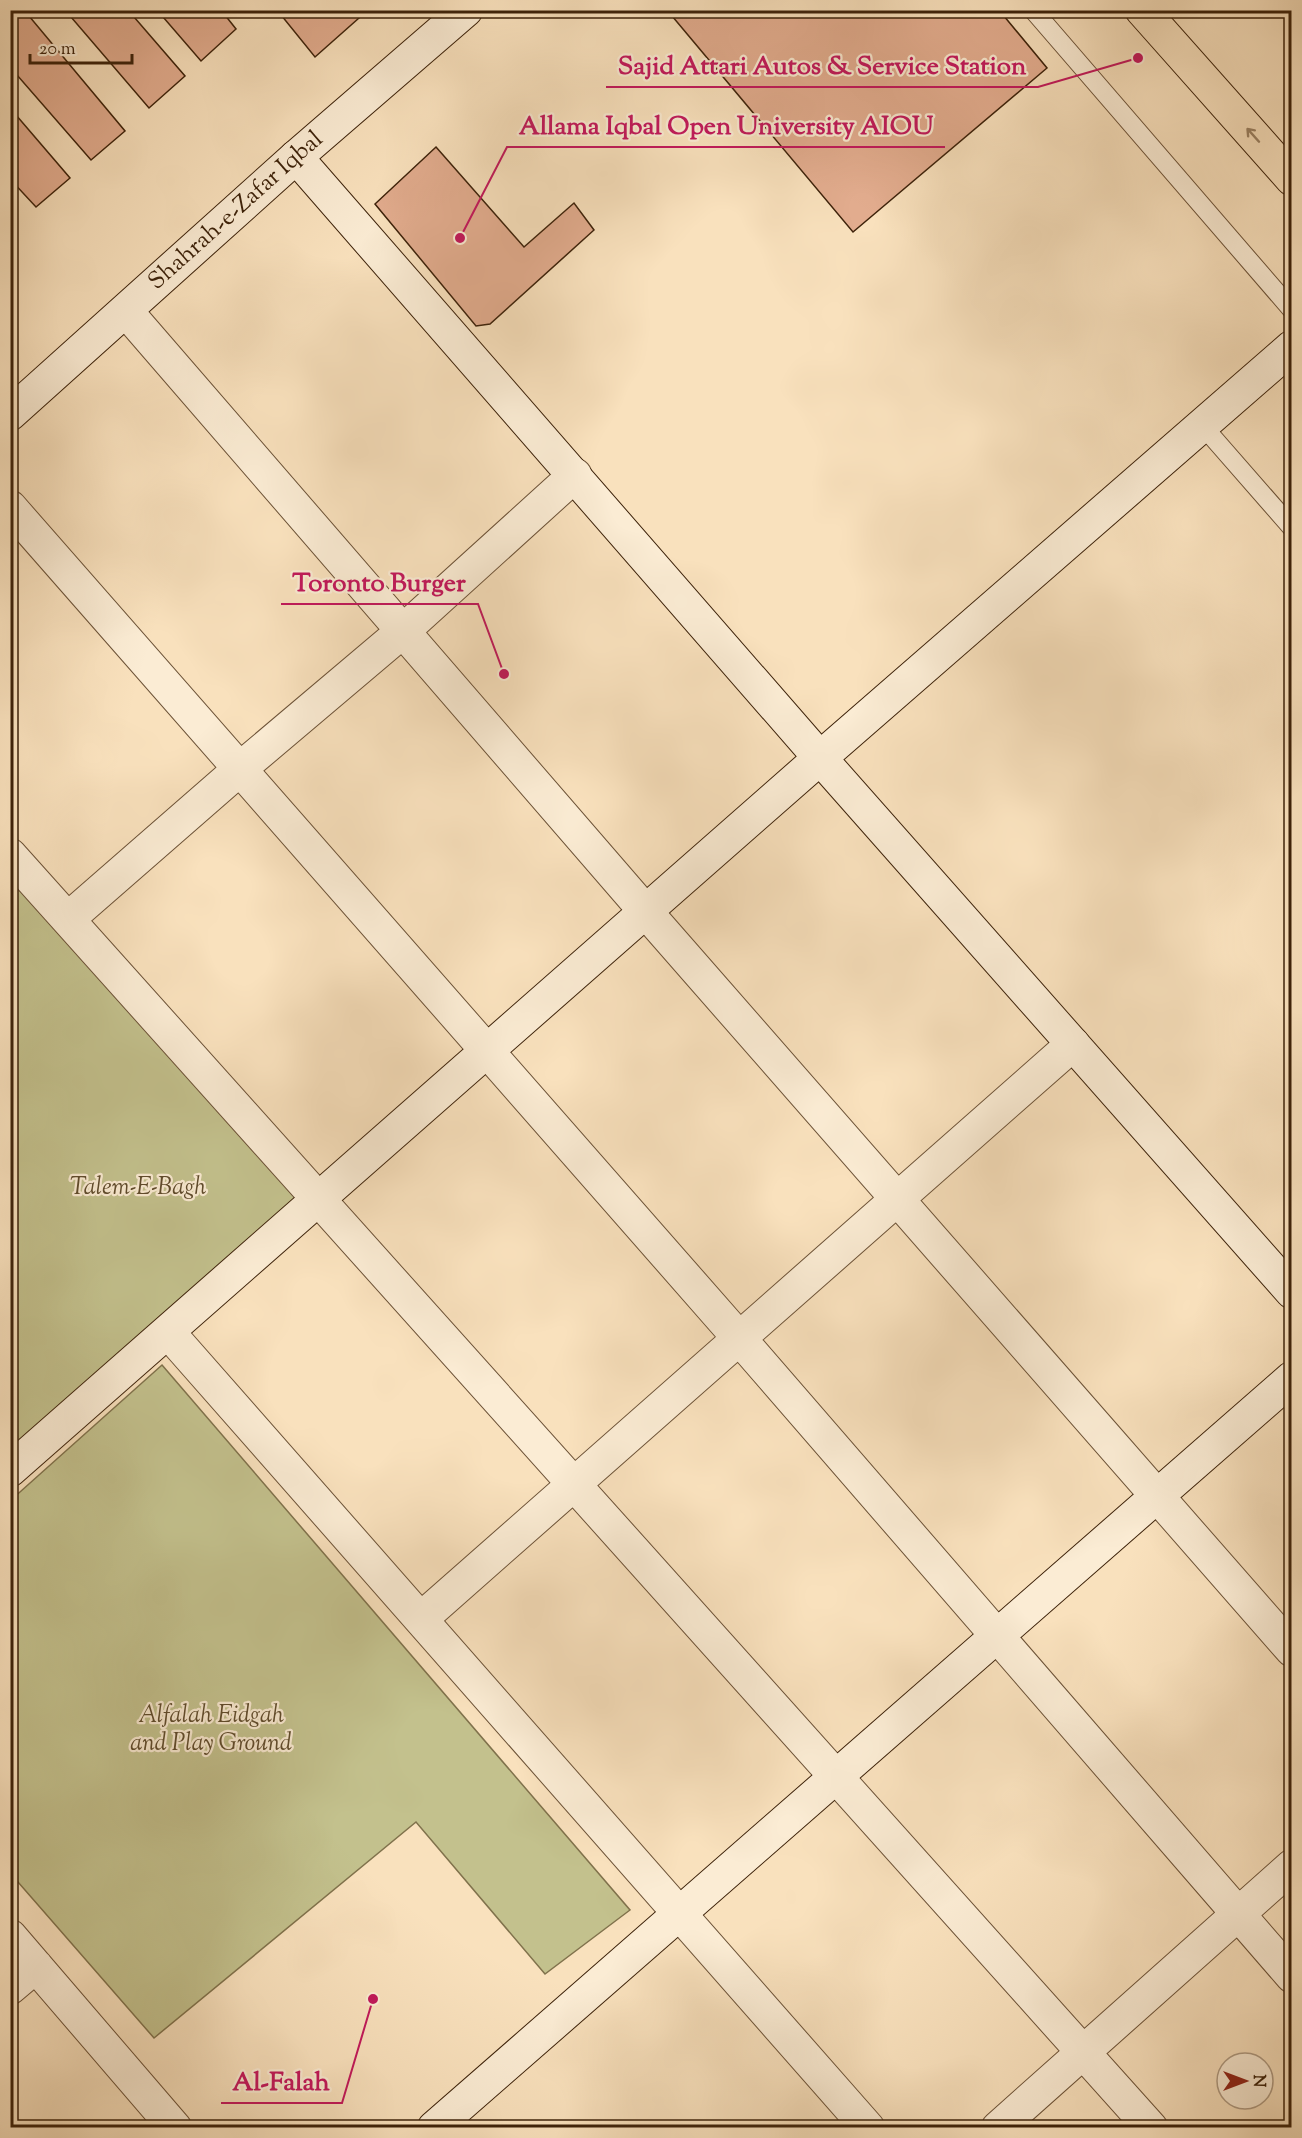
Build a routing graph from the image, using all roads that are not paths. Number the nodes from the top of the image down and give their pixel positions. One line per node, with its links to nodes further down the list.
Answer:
1 (466, 10): 4 (street, Shahrah-e-Zafar Iqbal)
2 (1033, 10): 6 (lane)
3 (1142, 10): 5 (highway, one-way to 3)
4 (296, 157): 7 (street, Shahrah-e-Zafar Iqbal); 11 (street)
5 (1292, 179)
6 (1292, 310)
7 (126, 311): 9 (street, Shahrah-e-Zafar Iqbal); 14 (street)
8 (1292, 347): 10 (street)
9 (10, 414)
10 (1202, 425): 13 (lane); 15 (street)
11 (575, 475): 14 (street); 15 (street)
12 (10, 507): 16 (street)
13 (1292, 528)
14 (403, 631): 16 (street); 18 (street)
15 (820, 758): 18 (street); 20 (street)
16 (241, 768): 19 (street); 21 (street)
17 (10, 855): 19 (street)
18 (646, 912): 21 (street); 23 (street)
19 (68, 919): 22 (street)
20 (1073, 1044): 23 (street); 24 (street)
21 (488, 1050): 22 (street); 26 (street)
22 (319, 1199): 25 (street); 29 (street)
23 (897, 1199): 26 (street); 30 (street)
24 (1292, 1292)
25 (168, 1332): 28 (street); 31 (street)
26 (739, 1338): 29 (street); 32 (street)
27 (1292, 1377): 30 (street)
28 (10, 1470)
29 (574, 1484): 31 (street); 34 (street)
30 (1156, 1495): 32 (street); 33 (street)
31 (421, 1619): 36 (street)
32 (996, 1635): 34 (street); 37 (street)
33 (1292, 1650)
34 (836, 1776): 36 (street); 42 (street)
35 (1292, 1866): 37 (street)
36 (679, 1913): 44 (street); 45 (street)
37 (1237, 1914): 40 (street); 42 (street)
38 (10, 1936): 39 (street)
39 (36, 1966): 41 (street); 43 (street)
40 (1292, 1976)
41 (10, 1988)
42 (1083, 2052): 46 (street); 47 (street)
43 (175, 2127)
44 (434, 2127)
45 (868, 2127)
46 (998, 2127)
47 (1151, 2127)

